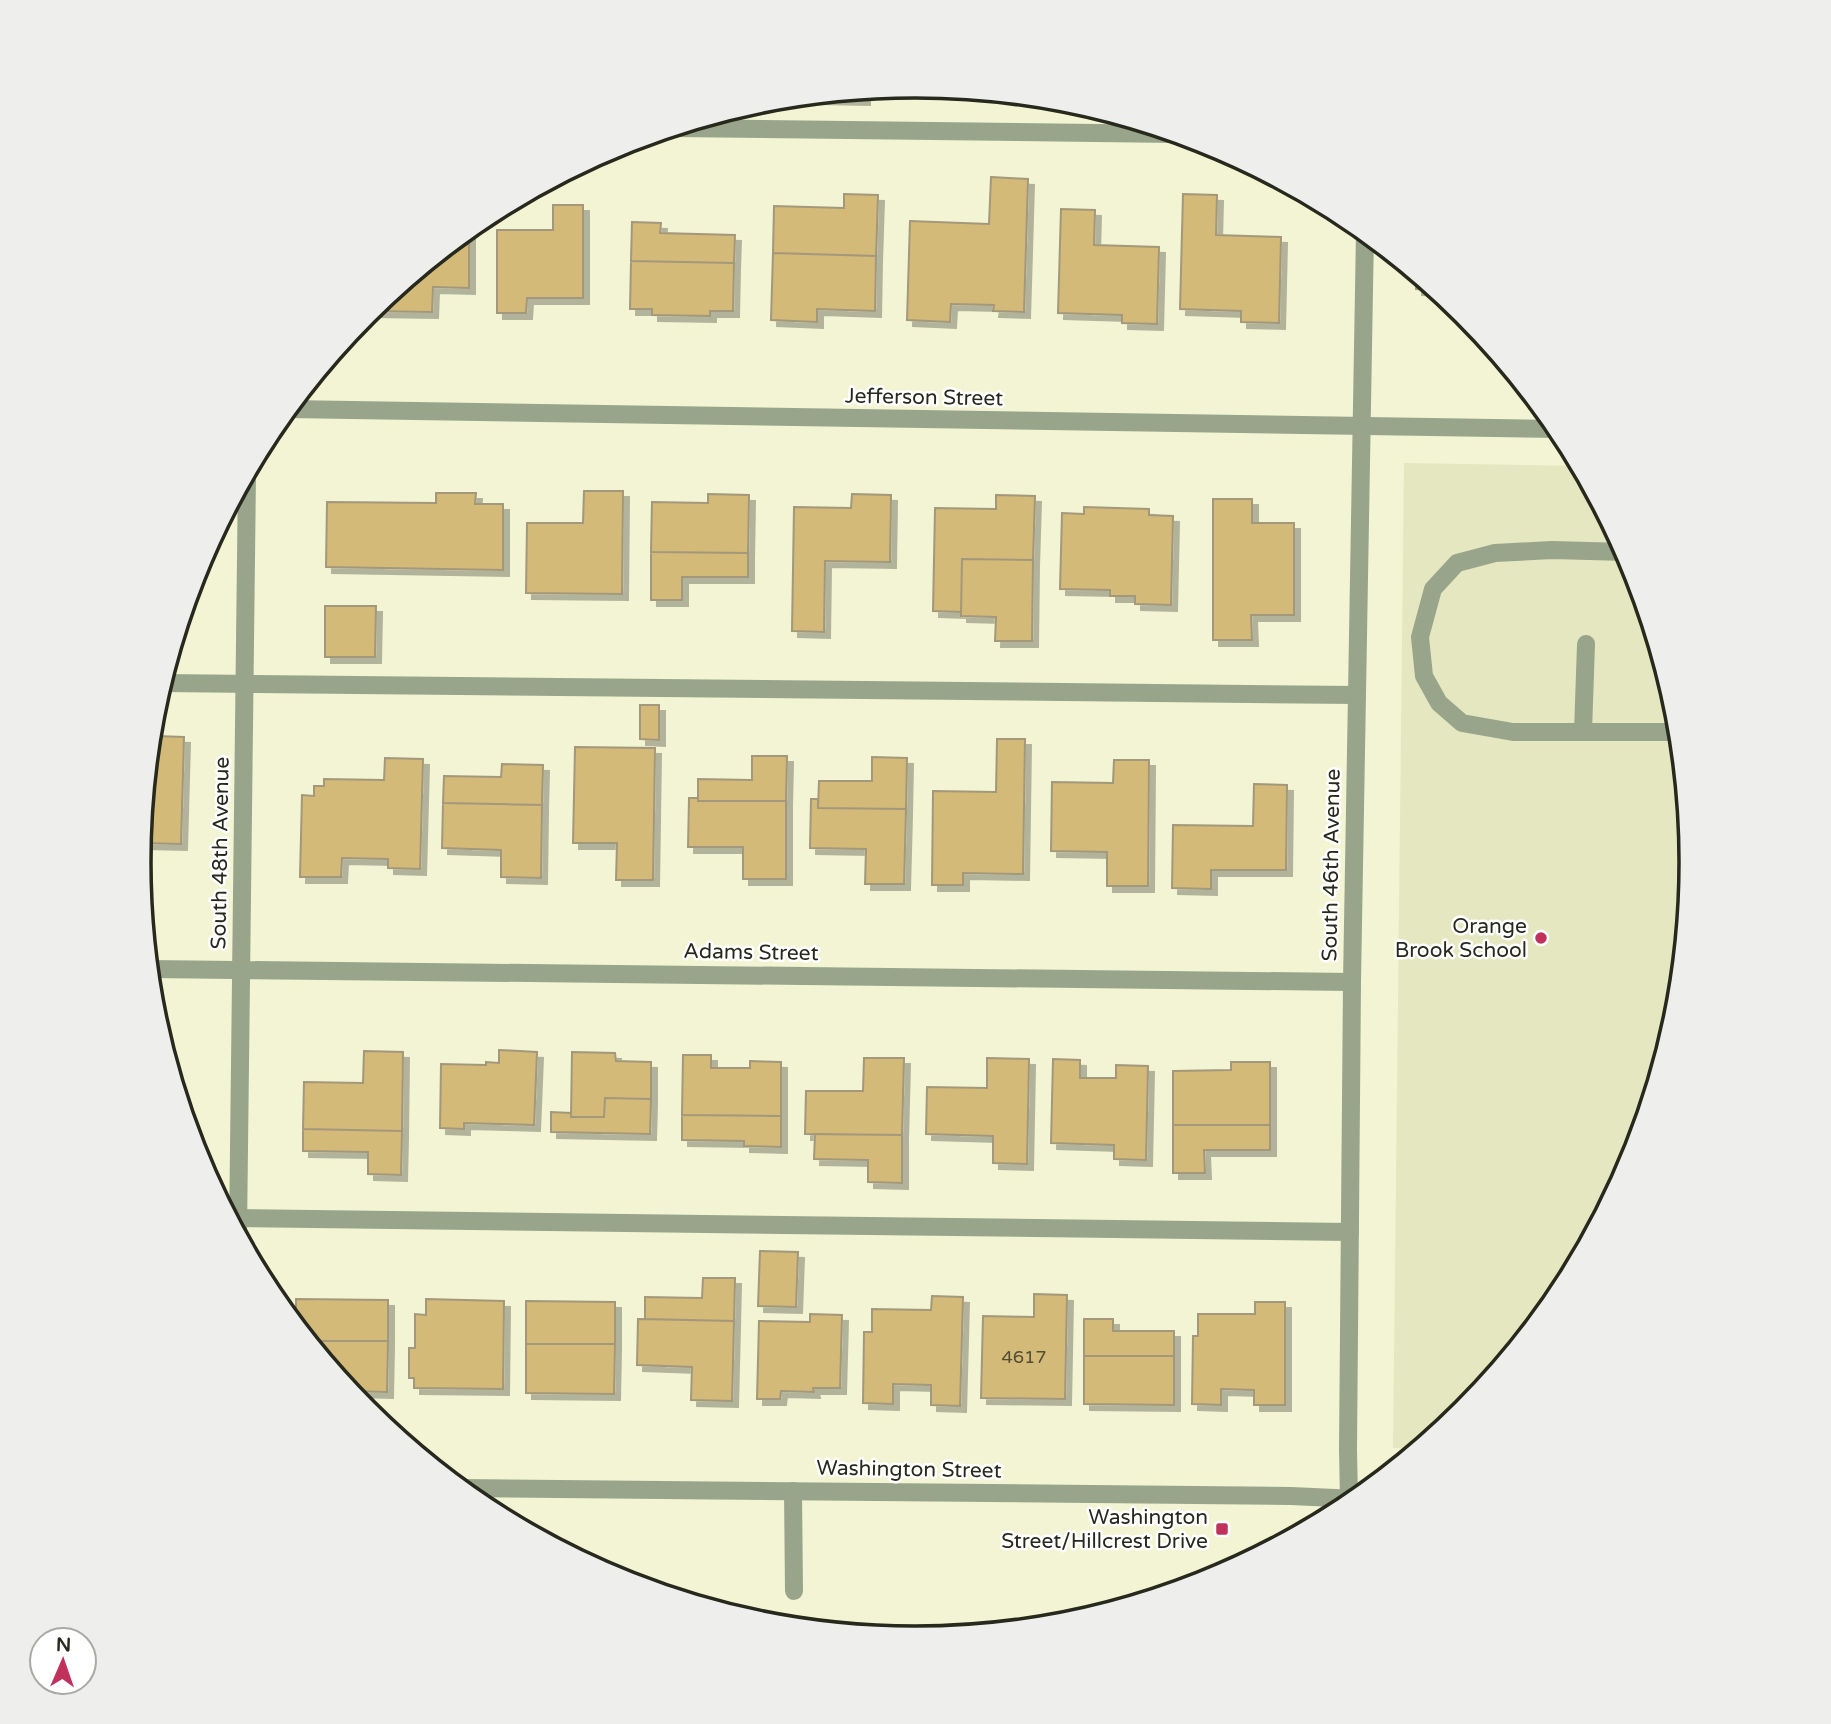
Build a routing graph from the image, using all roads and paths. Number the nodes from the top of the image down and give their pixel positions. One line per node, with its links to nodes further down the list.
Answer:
1 (704, 128): 2 (street)
2 (1144, 134)
3 (1365, 245): 5 (street, South 46th Avenue)
4 (300, 409): 5 (street, Jefferson Street)
5 (1362, 426): 6 (street, Jefferson Street); 12 (street, South 46th Avenue)
6 (1544, 429)
7 (247, 493): 11 (street, South 48th Avenue)
8 (1613, 552): 13 (street)
9 (1587, 644): 13 (street)
10 (173, 683): 11 (street)
11 (244, 684): 12 (street); 16 (street, South 48th Avenue)
12 (1357, 695): 17 (street, South 46th Avenue)
13 (1583, 732): 14 (street)
14 (1668, 732)
15 (159, 969): 16 (street, Adams Street)
16 (241, 970): 17 (street, Adams Street); 18 (street, South 48th Avenue)
17 (1352, 982): 20 (street, South 46th Avenue)
18 (235, 1210)
19 (243, 1223): 20 (street)
20 (1350, 1232): 23 (street, South 46th Avenue)
21 (479, 1488): 22 (street, Washington Street)
22 (793, 1491): 24 (street, Washington Street); 25 (street)
23 (1349, 1491)
24 (1333, 1501)
25 (794, 1591)

